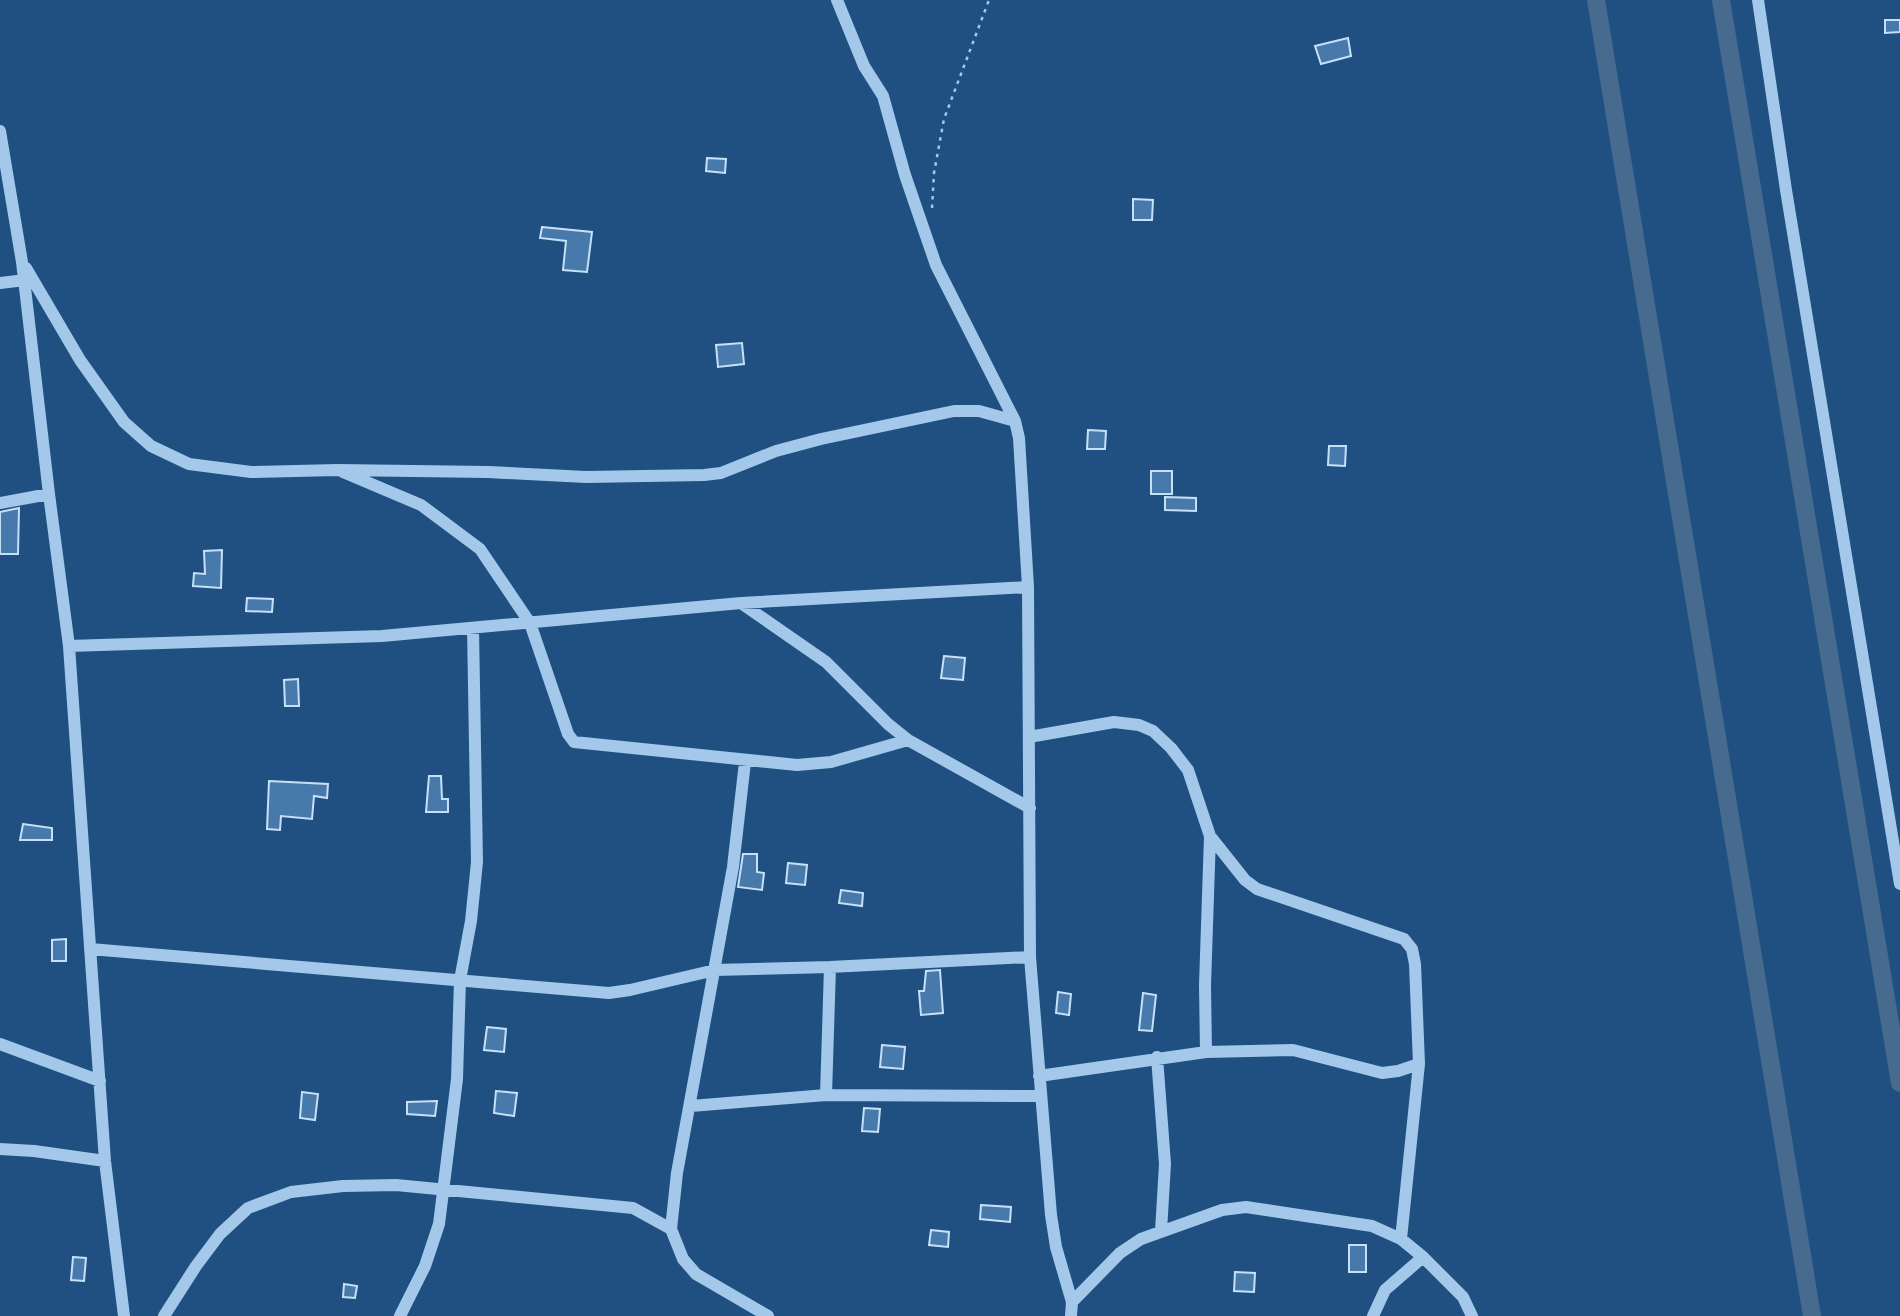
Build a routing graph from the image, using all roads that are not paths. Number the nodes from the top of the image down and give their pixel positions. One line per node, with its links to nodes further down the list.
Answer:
1 (836, 0): 7 (street)
2 (1758, 0): 21 (street)
3 (0, 131): 4 (street)
4 (22, 262): 5 (street); 8 (street)
5 (25, 280): 6 (street); 9 (street)
6 (0, 283)
7 (1015, 421): 8 (street); 11 (street)
8 (337, 470): 13 (street)
9 (49, 494): 10 (street); 15 (street)
10 (0, 503)
11 (1028, 587): 12 (street); 16 (street)
12 (741, 603): 13 (street); 17 (street)
13 (530, 623): 14 (street); 18 (street)
14 (473, 628): 15 (street); 26 (street)
15 (69, 646): 22 (street)
16 (1028, 737): 19 (street); 20 (street)
17 (908, 740): 18 (street); 19 (street)
18 (745, 762): 25 (street)
19 (1030, 808): 23 (street)
20 (1210, 836): 28 (street); 30 (street)
21 (1900, 884)
22 (90, 949): 26 (street); 32 (street)
23 (1030, 957): 24 (street); 31 (street)
24 (830, 967): 25 (street); 33 (street)
25 (715, 970): 26 (street); 35 (street)
26 (460, 980): 38 (street)
27 (0, 1044): 32 (street)
28 (1206, 1052): 29 (street); 30 (street)
29 (1157, 1058): 31 (street); 40 (street)
30 (1419, 1064): 41 (street)
31 (1039, 1076): 34 (street)
32 (100, 1081): 37 (street)
33 (826, 1095): 34 (street); 35 (street)
34 (1040, 1096): 43 (street)
35 (691, 1106): 39 (street)
36 (0, 1149): 37 (street)
37 (105, 1161): 44 (street)
38 (444, 1190): 39 (street); 45 (street); 46 (street)
39 (671, 1229): 47 (street)
40 (1161, 1231): 41 (street); 43 (street)
41 (1401, 1239): 42 (street)
42 (1423, 1256): 49 (street); 50 (street)
43 (1072, 1302): 48 (street)
44 (124, 1316)
45 (164, 1316)
46 (400, 1316)
47 (768, 1316)
48 (1071, 1316)
49 (1373, 1316)
50 (1472, 1316)

